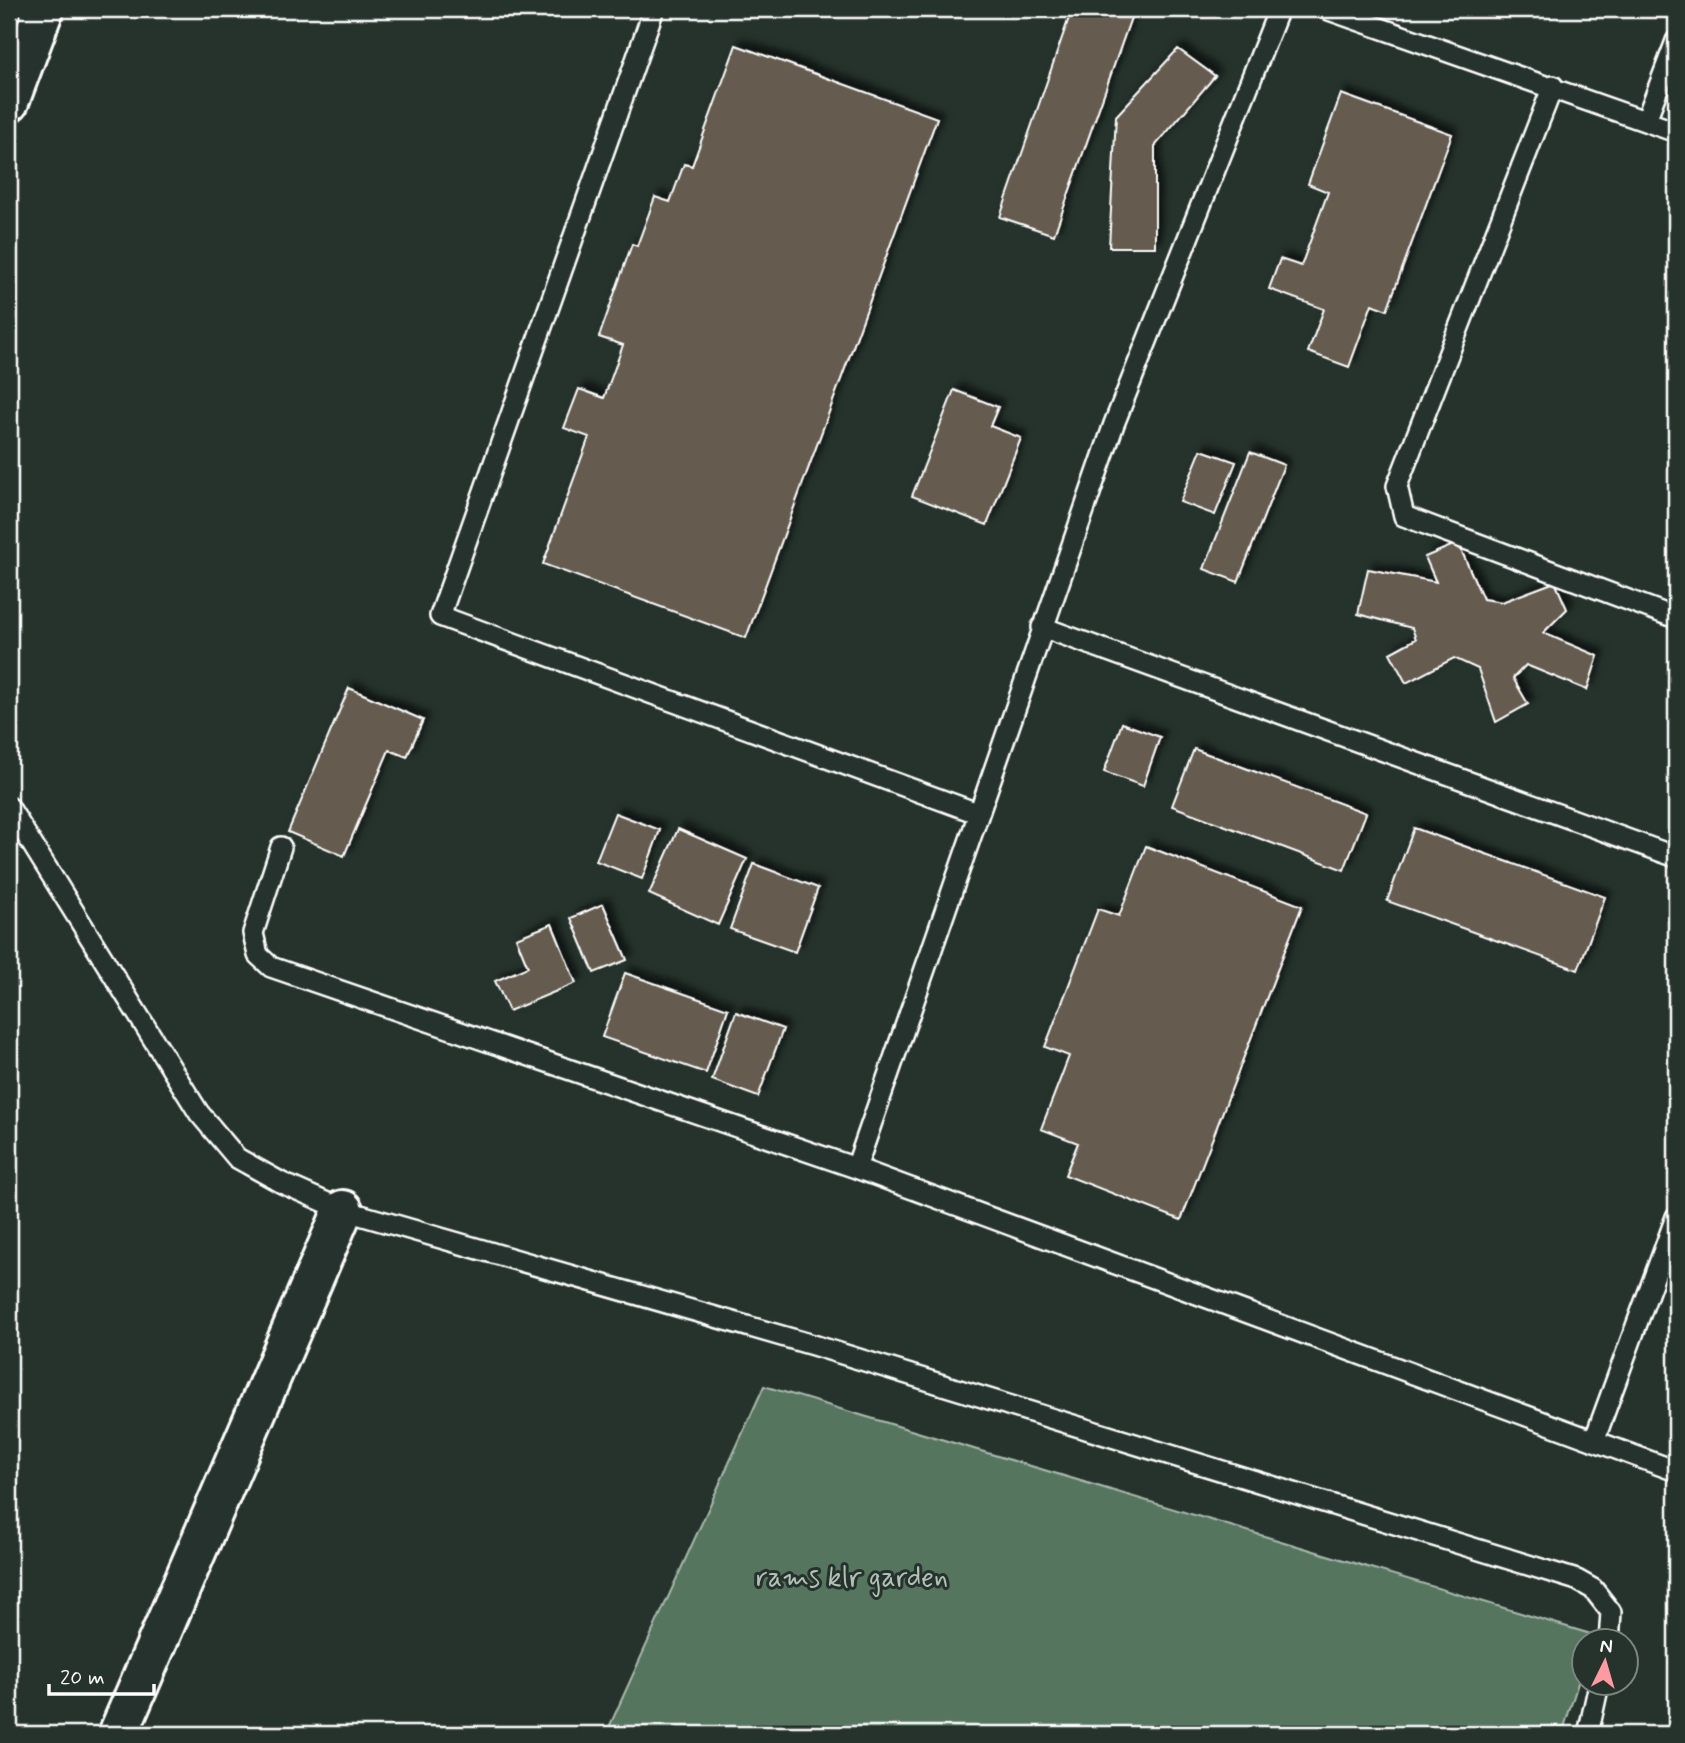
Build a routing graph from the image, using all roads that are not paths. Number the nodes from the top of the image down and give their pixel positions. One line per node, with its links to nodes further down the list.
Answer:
1 (44, 9): 7 (street)
2 (654, 9): 13 (lane)
3 (1279, 9): 11 (lane)
4 (1326, 9): 6 (lane)
5 (1676, 41): 8 (lane)
6 (1553, 86): 8 (lane); 10 (lane)
7 (9, 102)
8 (1646, 120): 9 (lane)
9 (1676, 132)
10 (1676, 618)
11 (1042, 627): 13 (lane); 15 (lane)
12 (9, 807): 17 (lane)
13 (977, 813): 16 (lane)
14 (281, 846): 16 (lane)
15 (1676, 858)
16 (856, 1168): 19 (lane)
17 (343, 1210): 21 (lane); 23 (street)
18 (1676, 1217): 19 (lane)
19 (1594, 1441): 20 (lane)
20 (1676, 1471)
21 (1610, 1628)
22 (1596, 1698): 24 (lane)
23 (118, 1734)
24 (1588, 1734)

